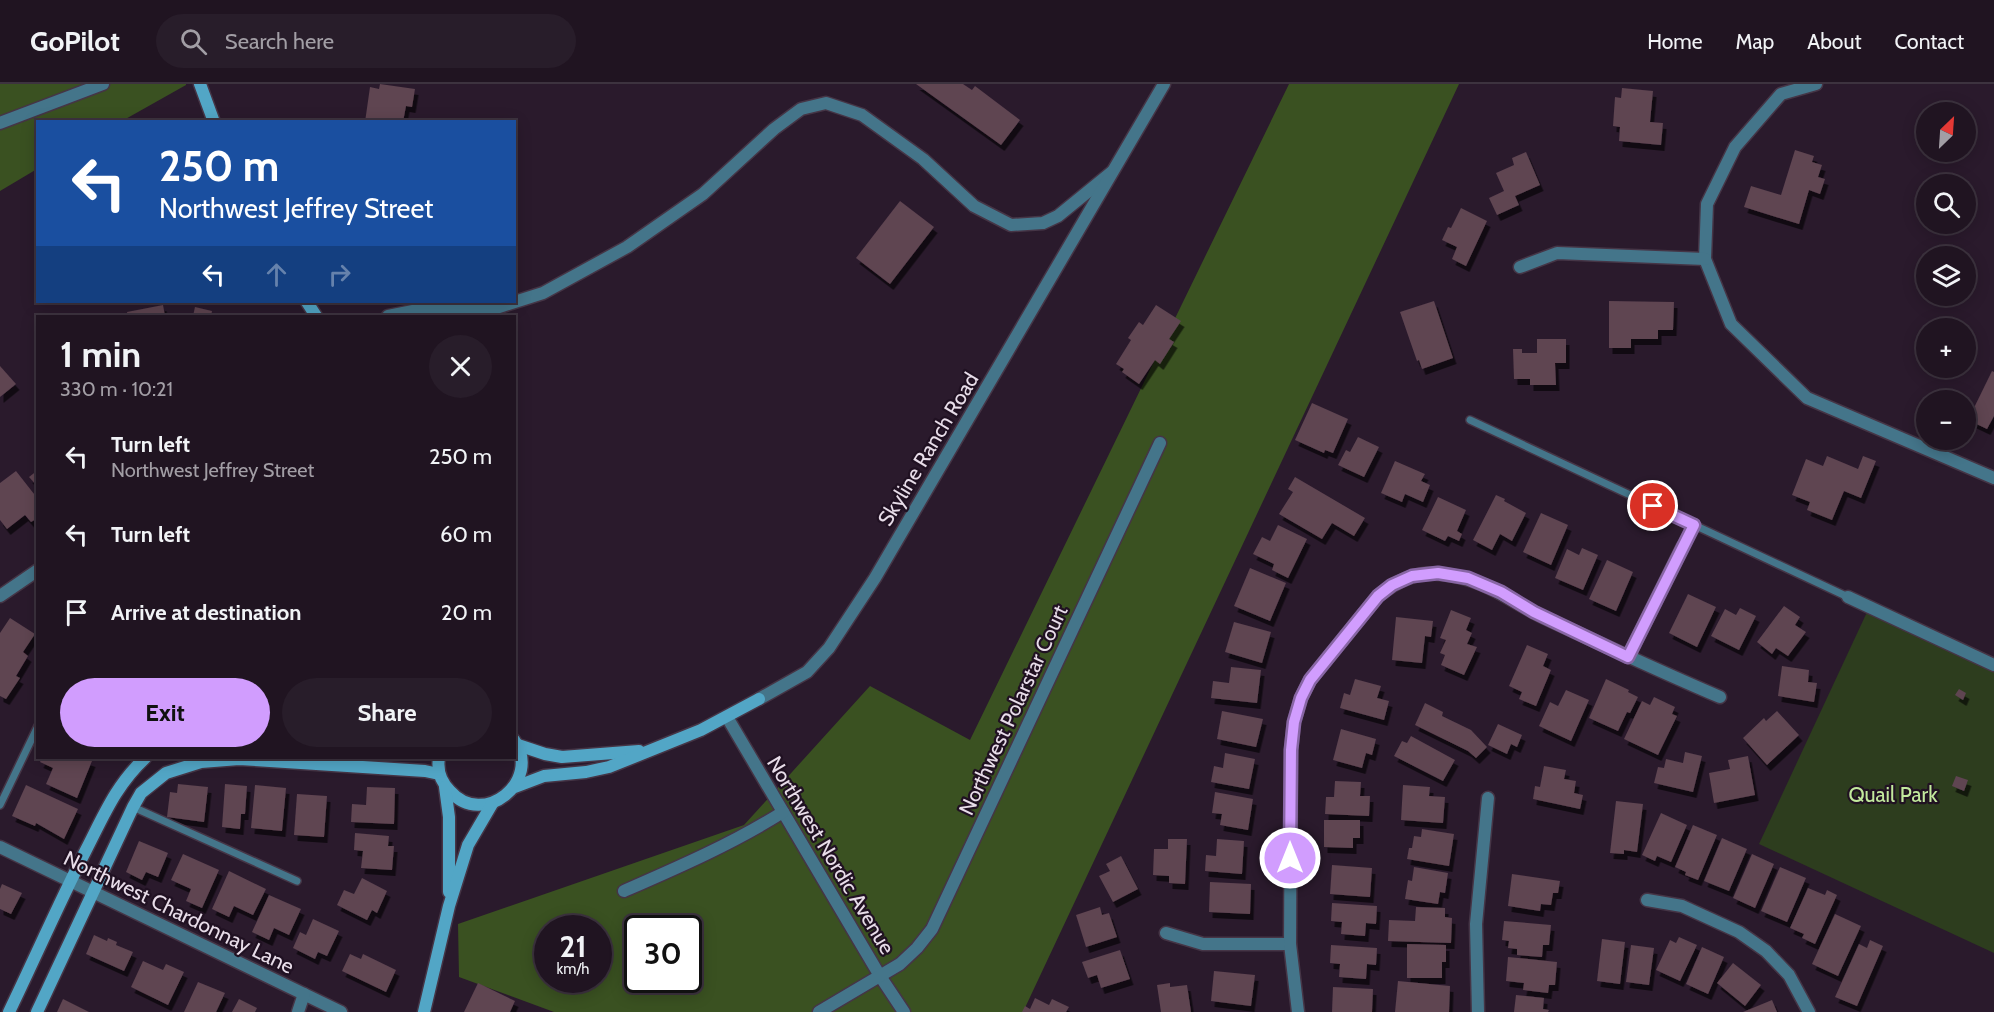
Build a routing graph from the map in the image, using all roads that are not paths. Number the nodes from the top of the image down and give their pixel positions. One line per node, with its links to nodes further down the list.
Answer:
1 (103, 84): 5 (street)
2 (200, 84): 7 (street)
3 (1164, 84): 9 (street, Skyline Ranch Road)
4 (1816, 84): 6 (street)
5 (76, 88): 8 (street)
6 (1779, 89): 10 (street)
7 (213, 120)
8 (0, 123)
9 (1112, 172): 12 (street); 26 (street, Skyline Ranch Road)
10 (1705, 259): 11 (street); 17 (street)
11 (1520, 267)
12 (516, 302)
13 (512, 303): 14 (street)
14 (391, 315)
15 (1470, 420): 18 (lane)
16 (1160, 442): 50 (street, Northwest Polarstar Court)
17 (1994, 478)
18 (1694, 525): 19 (lane); 22 (lane)
19 (1683, 546): 23 (street)
20 (36, 571): 21 (street)
21 (0, 596)
22 (1848, 597): 24 (street)
23 (1628, 657): 25 (street); 49 (street)
24 (1994, 665)
25 (1720, 697)
26 (726, 717): 29 (street, Skyline Ranch Road); 40 (street, Northwest Nordic Avenue)
27 (36, 730): 38 (lane)
28 (516, 742): 29 (street, Skyline Ranch Road); 35 (street)
29 (646, 751): 35 (street, Skyline Ranch Road)
30 (144, 759): 42 (street)
31 (439, 759): 33 (street)
32 (302, 760): 33 (street); 39 (street)
33 (439, 774): 34 (street)
34 (445, 786): 37 (street); 47 (street)
35 (515, 787): 37 (street, Skyline Ranch Road)
36 (1488, 798): 60 (street)
37 (492, 804): 47 (street)
38 (0, 806)
39 (133, 807): 43 (lane); 45 (street)
40 (783, 812): 44 (street); 50 (street, Northwest Nordic Avenue)
41 (0, 847): 42 (street, Northwest Chardonnay Lane)
42 (70, 881): 45 (street, Northwest Chardonnay Lane); 52 (street)
43 (297, 881)
44 (624, 891)
45 (93, 892): 51 (street, Northwest Chardonnay Lane); 53 (street)
46 (1647, 900): 61 (street)
47 (449, 906): 56 (street)
48 (1166, 933): 49 (street)
49 (1290, 944): 59 (street)
50 (880, 976): 57 (street, Northwest Polarstar Court); 58 (street, Northwest Nordic Avenue)
51 (303, 994): 54 (street); 55 (street, Northwest Chardonnay Lane)
52 (9, 1012)
53 (37, 1012)
54 (298, 1012)
55 (341, 1012)
56 (424, 1012)
57 (819, 1012)
58 (904, 1012)
59 (1298, 1012)
60 (1478, 1012)
61 (1809, 1012)

